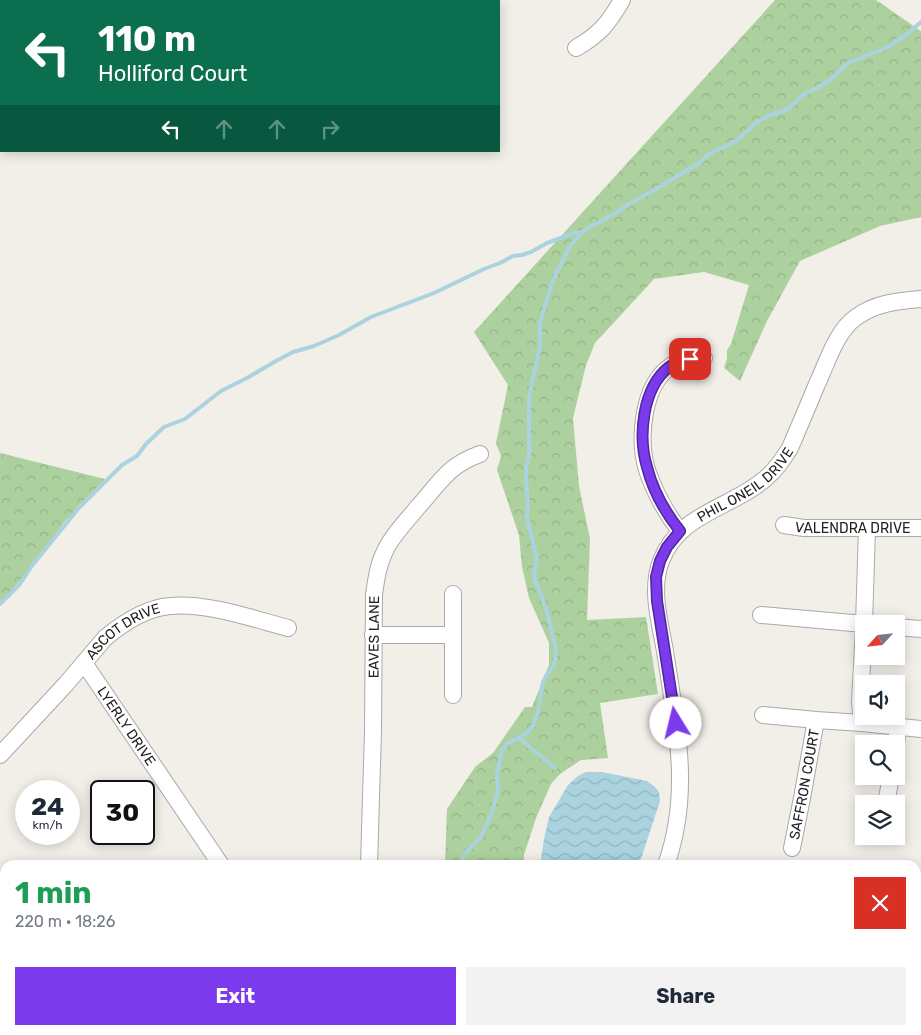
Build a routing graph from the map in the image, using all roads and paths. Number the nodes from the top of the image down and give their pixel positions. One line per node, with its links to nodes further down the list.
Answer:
1 (622, 0): 2 (street)
2 (576, 48)
3 (921, 299): 9 (street, PHIL ONEIL DRIVE)
4 (704, 358): 9 (street)
5 (480, 454): 17 (street, EAVES LANE)
6 (784, 525): 7 (street, VALENDRA DRIVE)
7 (867, 528): 8 (street, VALENDRA DRIVE); 12 (street)
8 (921, 528)
9 (680, 531): 32 (street, PHIL ONEIL DRIVE)
10 (453, 594): 18 (street)
11 (761, 615): 13 (street)
12 (864, 615)
13 (855, 623)
14 (905, 627): 16 (street)
15 (288, 628): 19 (street, ASCOT DRIVE)
16 (921, 628)
17 (373, 635): 18 (street); 31 (street, EAVES LANE)
18 (453, 635): 20 (street)
19 (84, 663): 28 (street, ASCOT DRIVE); 30 (street, LYERLY DRIVE)
20 (453, 695)
21 (763, 716): 22 (street)
22 (816, 720): 23 (street); 29 (street, SAFFRON COURT)
23 (855, 723)
24 (880, 725): 25 (street)
25 (898, 727): 26 (street); 27 (street)
26 (921, 729)
27 (897, 735)
28 (0, 755)
29 (792, 848)
30 (218, 860)
31 (369, 860)
32 (668, 860)

